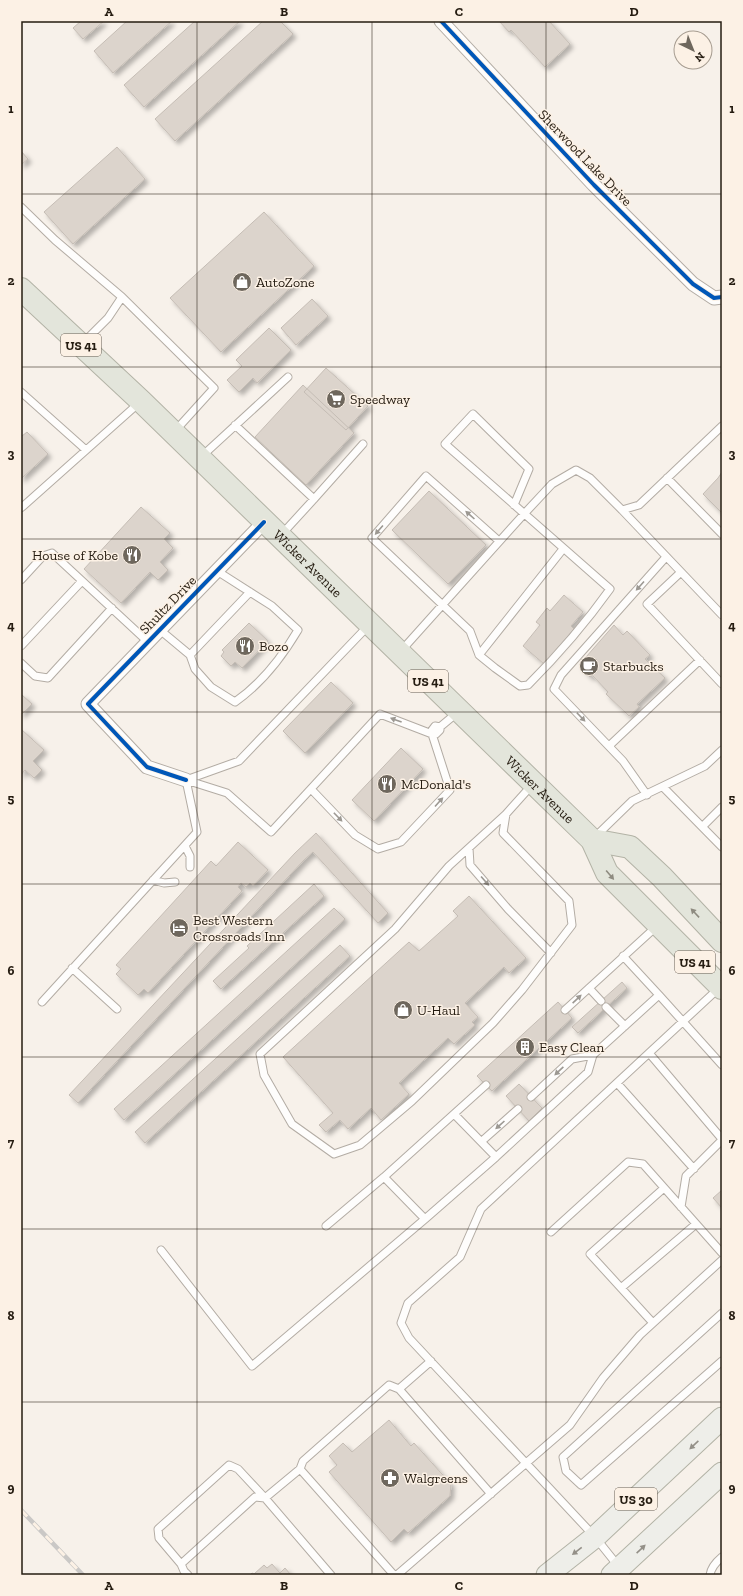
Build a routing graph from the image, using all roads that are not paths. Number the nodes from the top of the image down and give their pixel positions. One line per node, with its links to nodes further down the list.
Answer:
1 (441, 21): 5 (street, Sherwood Lake Drive)
2 (21, 208): 4 (lane)
3 (21, 289): 6 (highway, Wicker Avenue / US 41)
4 (122, 297): 6 (lane); 12 (lane)
5 (722, 297)
6 (81, 345): 9 (highway, Wicker Avenue / US 41)
7 (288, 377): 10 (lane)
8 (21, 392): 14 (lane)
9 (141, 401): 12 (highway, Wicker Avenue / US 41); 14 (lane)
10 (235, 425): 15 (lane); 17 (lane)
11 (722, 426): 16 (lane)
12 (173, 432): 15 (highway, Wicker Avenue / US 41)
13 (364, 444): 17 (lane)
14 (86, 450): 19 (lane)
15 (199, 458): 22 (highway, Wicker Avenue / US 41)
16 (668, 478): 20 (lane); 23 (lane)
17 (314, 499): 22 (lane)
18 (514, 505): 18 (lane); 21 (lane)
19 (21, 508)
20 (622, 510): 21 (lane); 26 (lane)
21 (524, 514): 24 (lane); 25 (lane)
22 (272, 529): 27 (street, Shultz Drive); 35 (highway, Wicker Avenue / US 41)
23 (722, 534)
24 (499, 541): 32 (lane); 32 (lane, one-way to 32)
25 (563, 549): 41 (lane); 41 (lane)
26 (666, 557): 28 (lane); 47 (lane, one-way to 47)
27 (217, 571): 31 (lane); 36 (street, Shultz Drive)
28 (681, 572): 34 (lane); 42 (lane)
29 (21, 580): 30 (lane)
30 (82, 581): 33 (lane); 38 (lane)
31 (250, 592): 40 (lane); 40 (lane)
32 (443, 605): 39 (lane); 41 (lane)
33 (112, 608): 37 (lane); 43 (lane)
34 (722, 615)
35 (370, 624): 39 (highway, Wicker Avenue / US 41); 49 (lane)
36 (160, 630): 37 (street, Shultz Drive); 40 (lane)
37 (148, 642): 49 (street, Shultz Drive)
38 (21, 646)
39 (400, 653): 45 (highway, Wicker Avenue / US 41)
40 (190, 655)
41 (479, 655)
42 (700, 660): 44 (lane); 47 (lane)
43 (21, 663)
44 (722, 684)
45 (459, 710): 46 (lane); 50 (highway, Wicker Avenue / US 41)
46 (432, 734): 52 (lane, one-way to 52); 52 (lane, one-way to 46)
47 (609, 746): 53 (lane)
48 (722, 750): 51 (lane)
49 (186, 780): 52 (lane); 58 (lane)
50 (534, 783): 55 (lane); 57 (highway, Wicker Avenue / US 41)
51 (663, 787): 53 (lane); 56 (lane)
52 (311, 789)
53 (647, 794): 57 (lane)
54 (722, 807): 56 (lane)
55 (506, 814): 60 (lane); 66 (lane)
56 (703, 826): 59 (lane)
57 (592, 840): 64 (highway, Wicker Avenue / US 41, one-way to 64); 65 (highway, US 41, one-way to 57)
58 (185, 846): 61 (lane); 62 (lane)
59 (722, 847)
60 (469, 848): 66 (lane, one-way to 66); 66 (lane)
61 (190, 867)
62 (153, 880): 63 (lane); 68 (lane)
63 (175, 882)
64 (659, 925): 67 (lane); 69 (highway)
65 (720, 938)
66 (551, 953)
67 (623, 956): 70 (lane); 71 (lane)
68 (72, 968): 73 (lane); 75 (lane)
69 (721, 981): 77 (lane)
70 (589, 988): 72 (lane); 76 (lane, one-way to 70)
71 (659, 995): 77 (lane); 78 (lane)
72 (601, 1001)
73 (42, 1002)
74 (606, 1007): 78 (lane)
75 (117, 1009)
76 (565, 1010)
77 (683, 1021): 79 (lane); 81 (lane)
78 (625, 1026): 80 (lane)
79 (648, 1053): 82 (lane); 87 (lane)
80 (593, 1055): 84 (lane, one-way to 84); 89 (lane)
81 (722, 1065)
82 (616, 1083): 90 (lane); 104 (lane)
83 (486, 1085): 86 (lane)
84 (531, 1097)
85 (518, 1109): 88 (lane, one-way to 88)
86 (455, 1115): 88 (lane); 91 (lane)
87 (722, 1140): 90 (lane)
88 (482, 1142): 89 (lane)
89 (496, 1157): 94 (lane)
90 (694, 1169): 93 (lane)
91 (384, 1177): 94 (lane); 96 (lane)
92 (664, 1188): 93 (lane); 97 (lane); 101 (lane)
93 (681, 1207): 95 (lane)
94 (425, 1220): 98 (lane)
95 (696, 1224): 99 (lane); 101 (lane)
96 (326, 1226)
97 (551, 1232)
98 (161, 1250)
99 (722, 1253)
100 (722, 1260): 103 (lane)
101 (621, 1288): 103 (lane)
102 (722, 1313): 105 (lane)
103 (653, 1323): 108 (lane)
104 (431, 1361): 106 (lane); 108 (lane)
105 (722, 1361)
106 (399, 1389): 109 (lane); 111 (lane)
107 (722, 1418): 113 (main road, US 30, one-way to 113)
108 (526, 1464): 111 (lane); 113 (lane)
109 (300, 1469): 112 (lane); 119 (lane)
110 (722, 1473): 116 (main road, US 30, one-way to 110)
111 (491, 1494): 120 (lane)
112 (265, 1498): 115 (lane); 115 (lane); 118 (lane)
113 (595, 1537): 116 (lane); 121 (main road, US 30, one-way to 121)
114 (722, 1557): 122 (lane)
115 (181, 1564): 117 (lane)
116 (619, 1573)
117 (188, 1575)
118 (332, 1575)
119 (394, 1575)
120 (397, 1575)
121 (547, 1575)
122 (710, 1575)

